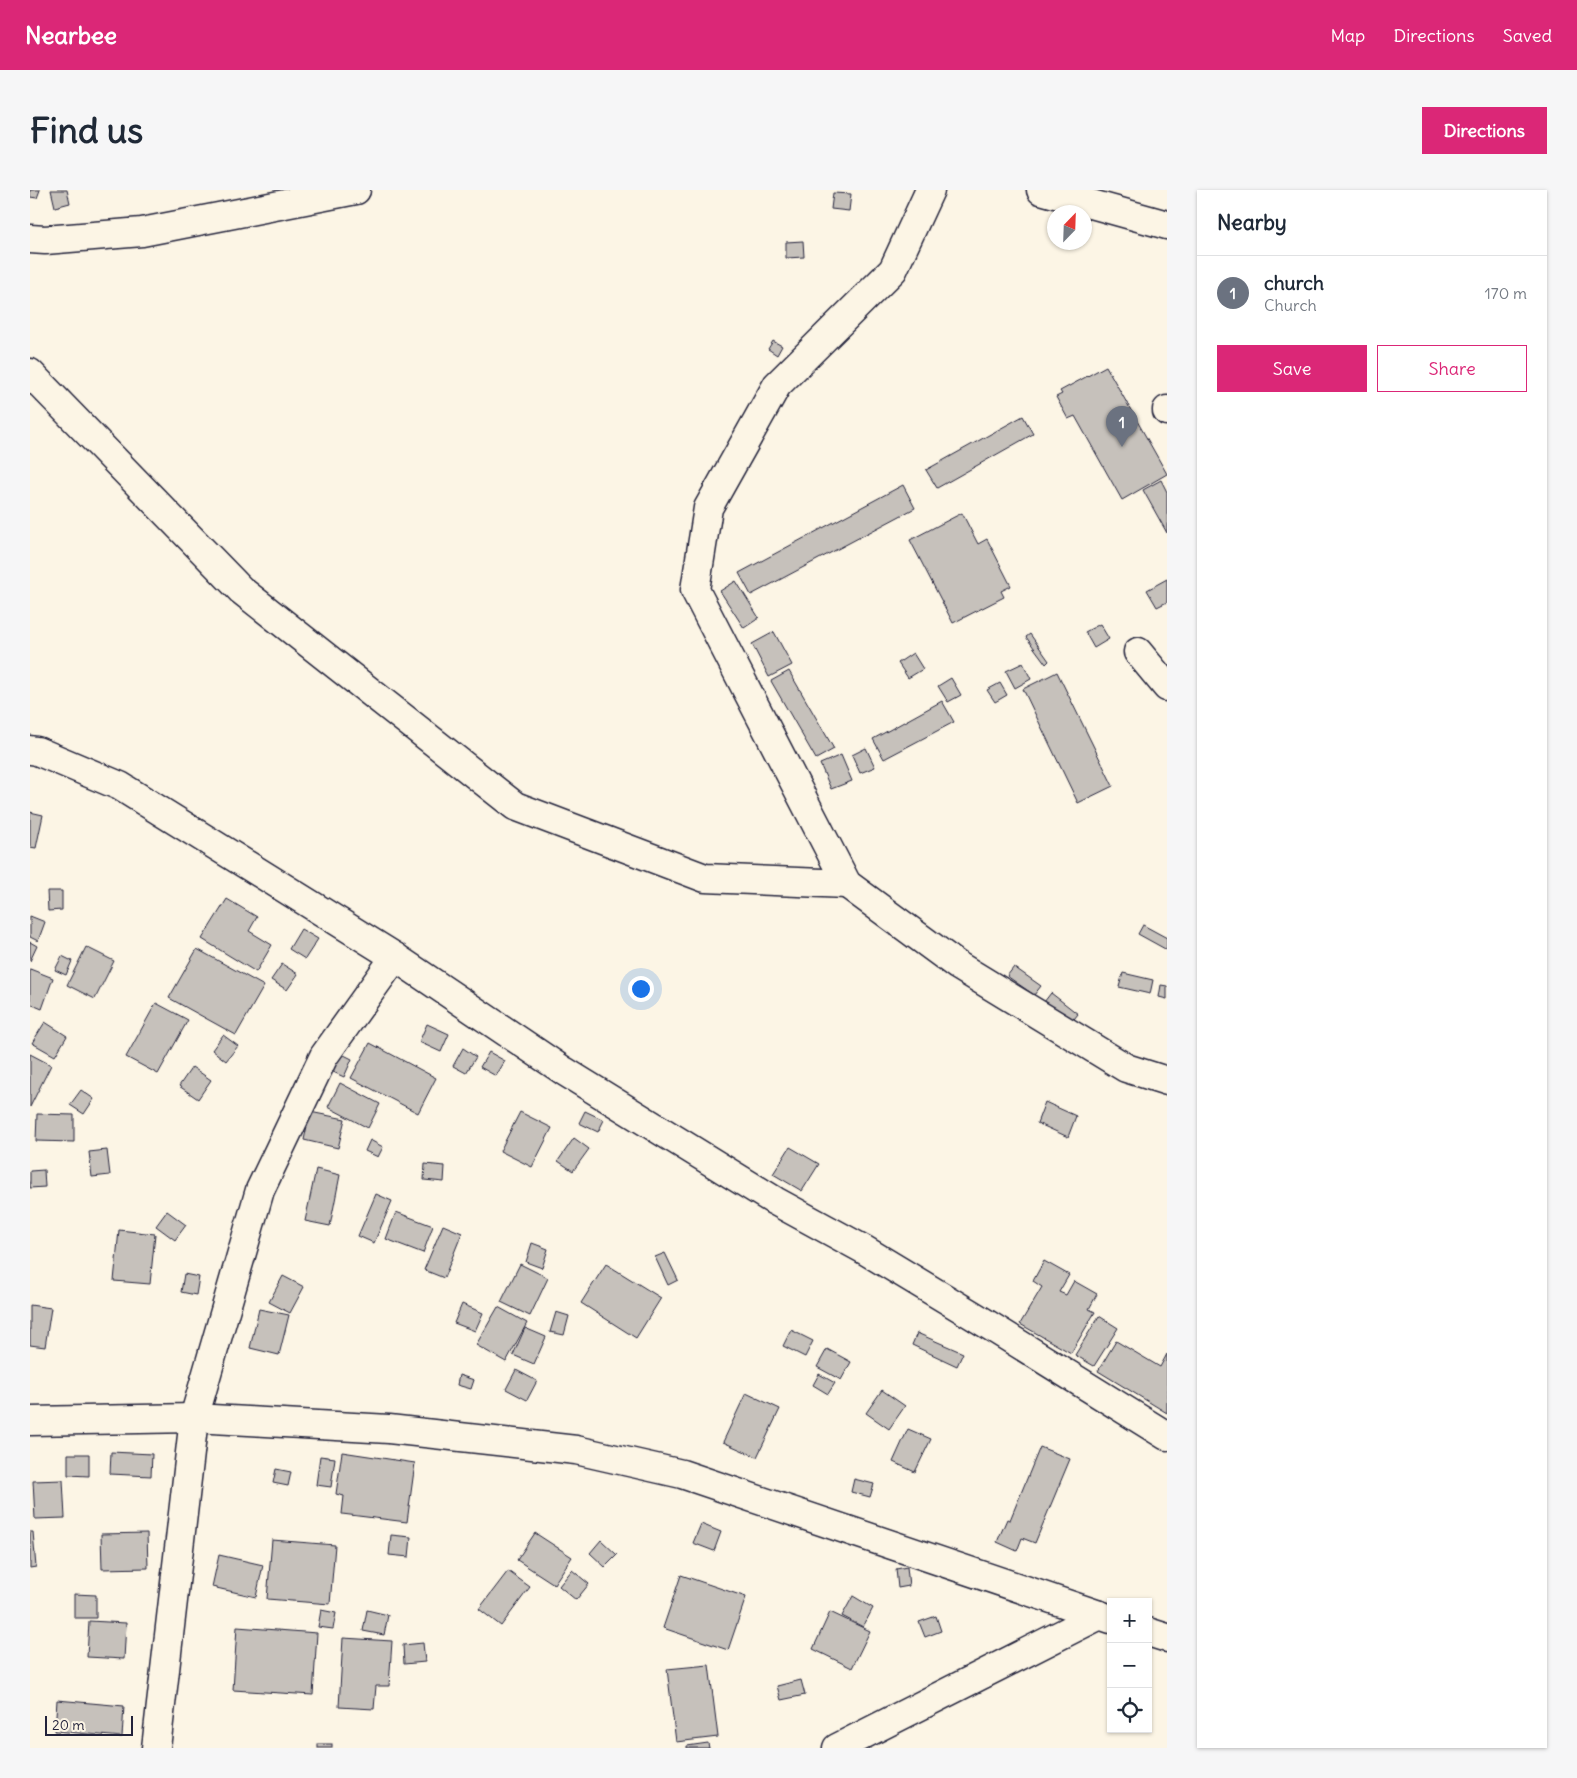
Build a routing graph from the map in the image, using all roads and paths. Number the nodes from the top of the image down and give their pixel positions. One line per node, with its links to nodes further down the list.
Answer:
1 (356, 190): 5 (street)
2 (930, 190): 10 (street)
3 (1041, 190): 4 (street)
4 (1167, 225)
5 (30, 239)
6 (30, 373): 10 (street)
7 (1138, 652): 8 (street)
8 (1167, 687)
9 (30, 750): 11 (street)
10 (847, 884): 12 (street)
11 (394, 957): 13 (street); 15 (street)
12 (1167, 1081)
13 (194, 1418): 14 (street); 16 (street); 19 (street)
14 (30, 1422)
15 (1167, 1436)
16 (1105, 1617): 20 (street)
17 (1152, 1633): 18 (street)
18 (1167, 1638)
19 (156, 1748)
20 (837, 1748)

